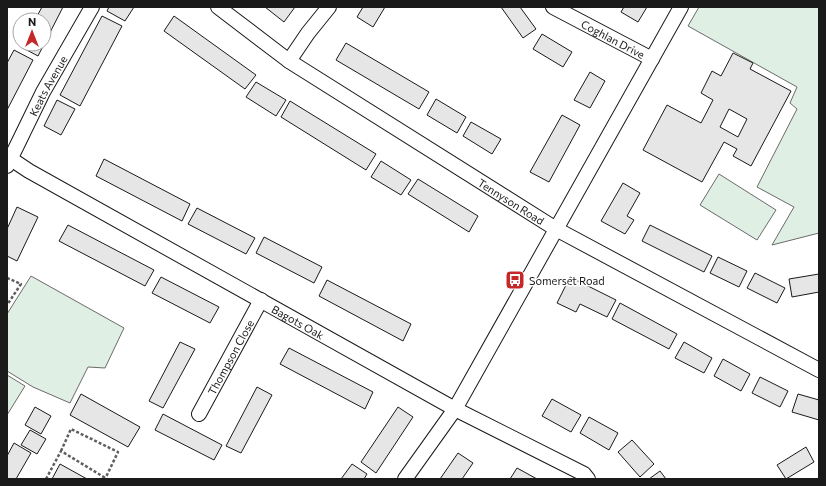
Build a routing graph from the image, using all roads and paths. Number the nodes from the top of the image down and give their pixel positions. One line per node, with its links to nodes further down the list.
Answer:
1 (92, 7): 8 (street, Keats Avenue)
2 (218, 7): 7 (street, Tennyson Road)
3 (329, 7): 7 (street)
4 (553, 7): 6 (street, Coghlan Drive)
5 (681, 7): 6 (street)
6 (652, 59): 9 (street)
7 (289, 61): 9 (street, Tennyson Road)
8 (9, 163): 11 (street, Bagots Oak)
9 (556, 229): 13 (street, Tennyson Road); 14 (street)
10 (7, 278): 12 (path)
11 (261, 300): 14 (street, Bagots Oak); 15 (street, Thompson Close)
12 (7, 305)
13 (819, 370)
14 (455, 409): 19 (street); 20 (street, Bagots Oak)
15 (199, 414)
16 (61, 450): 17 (path); 18 (path); 18 (path)
17 (46, 479)
18 (106, 479)
19 (405, 479)
20 (588, 479)

